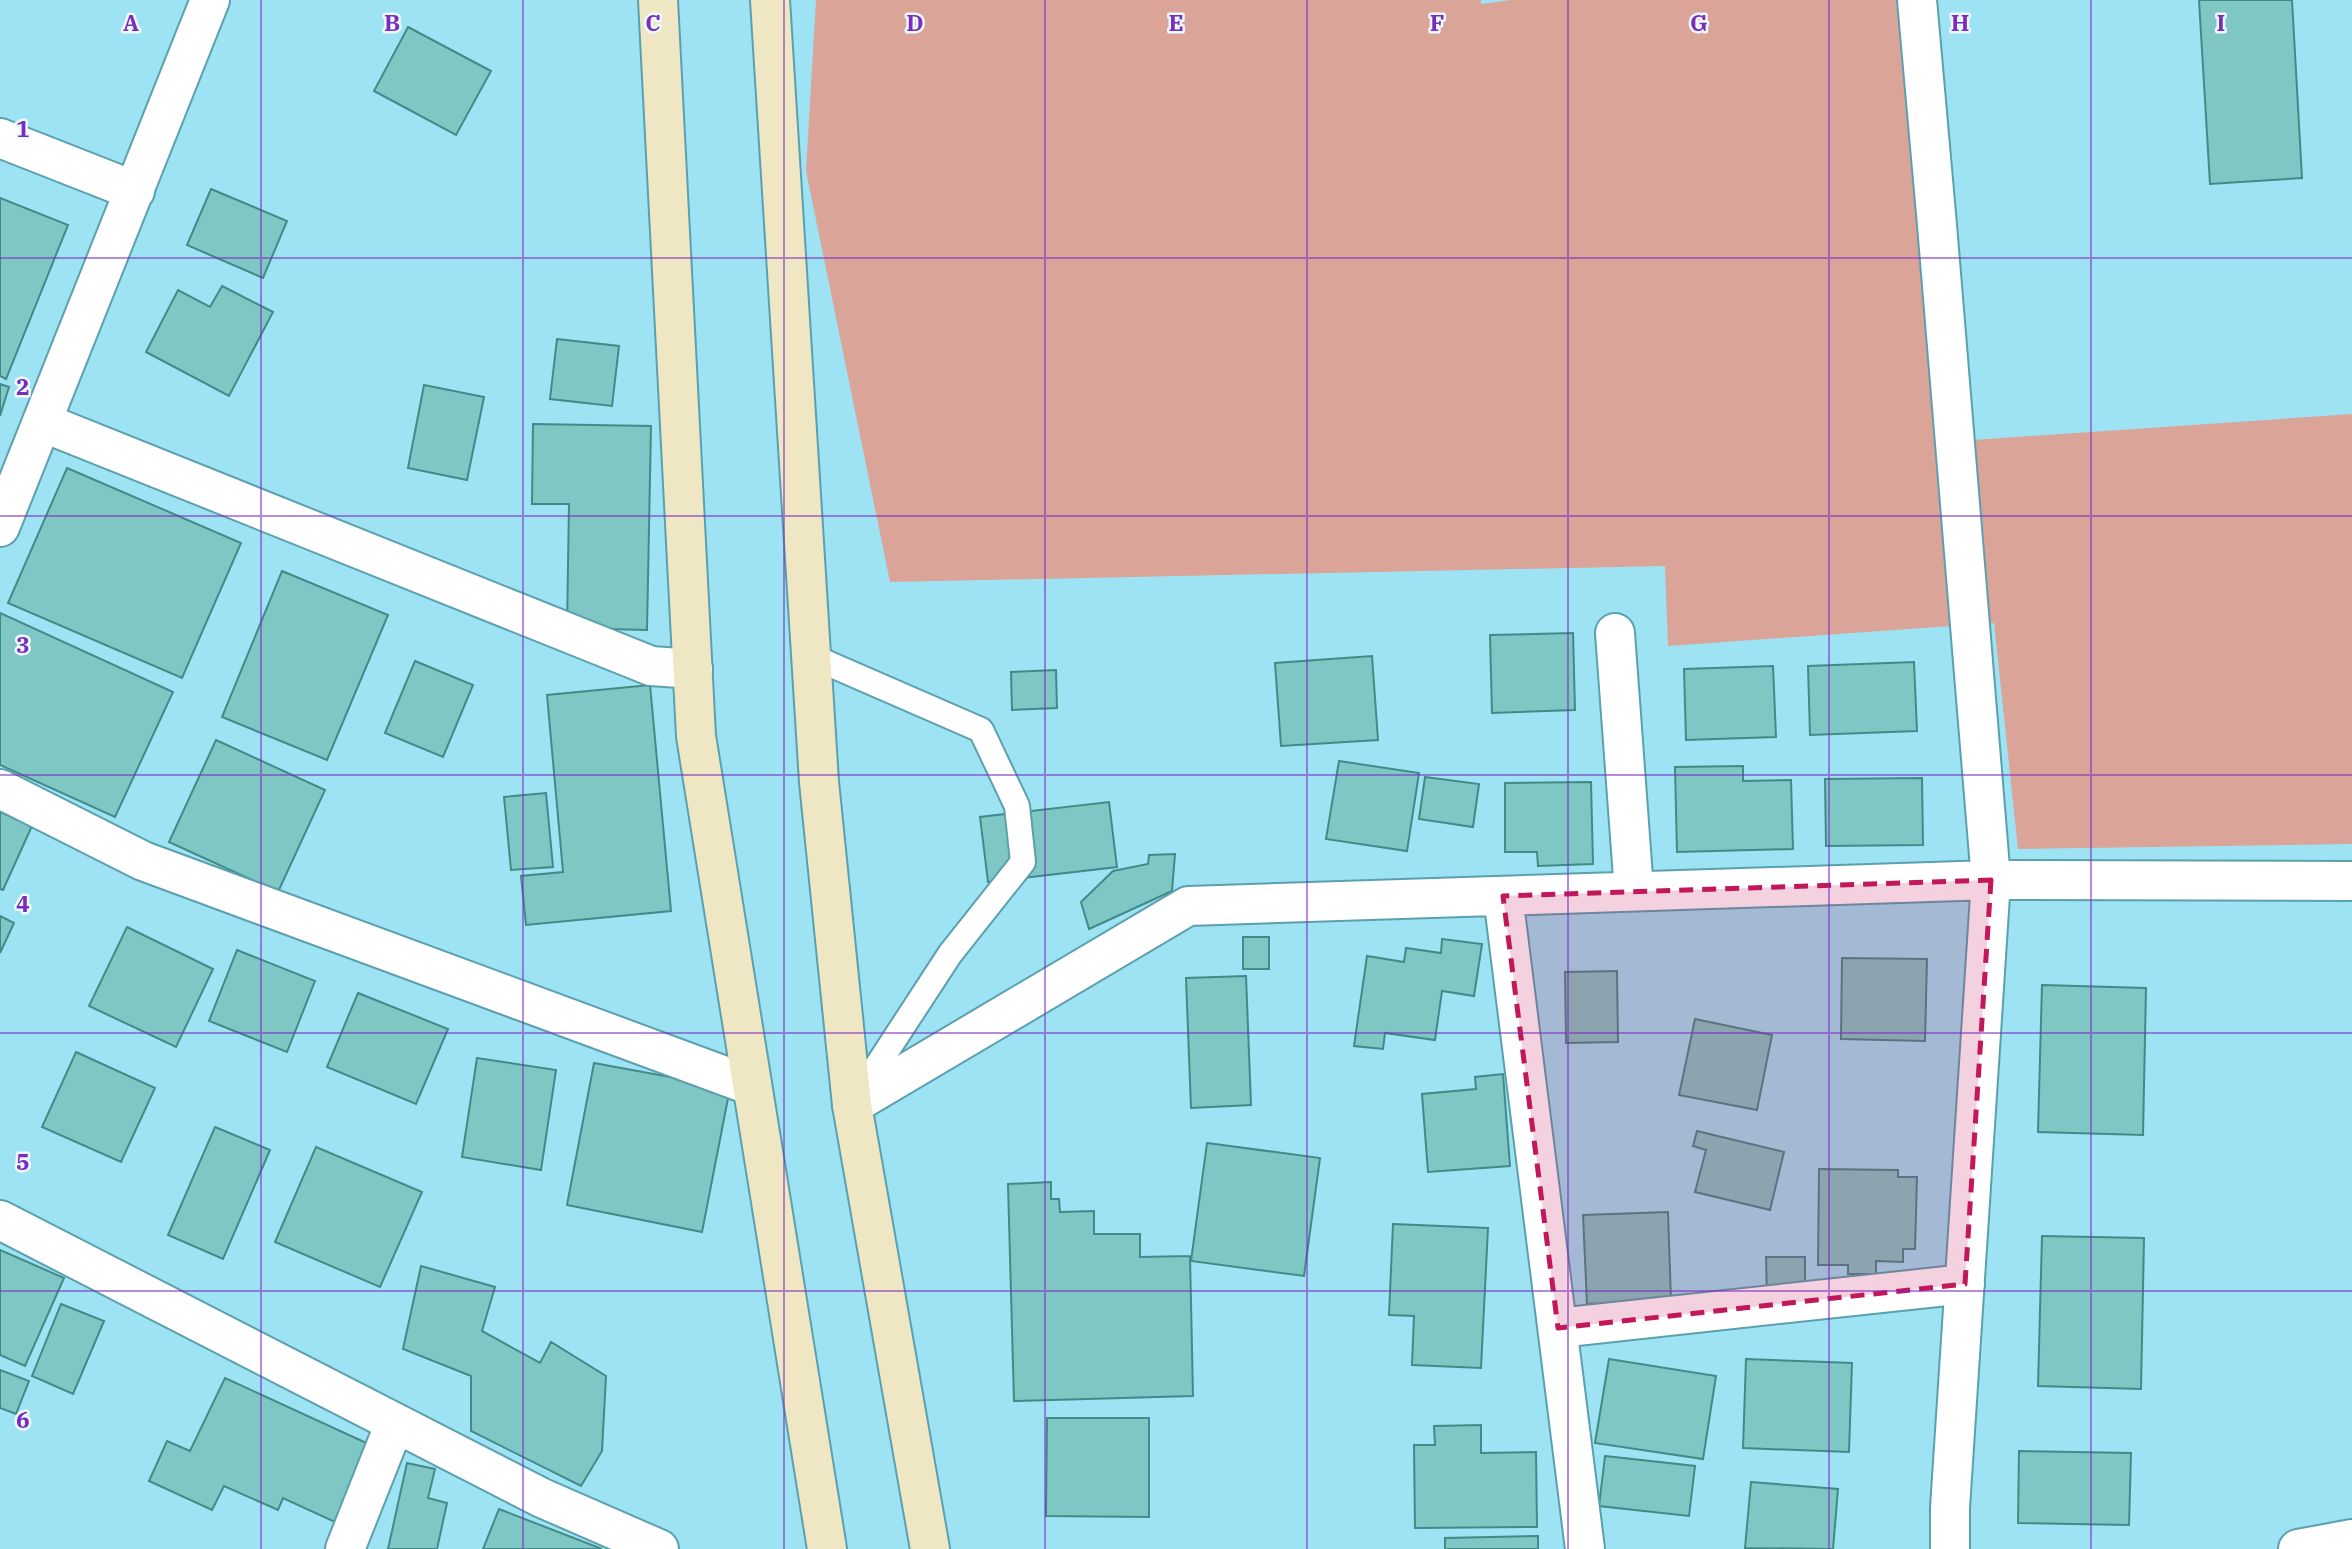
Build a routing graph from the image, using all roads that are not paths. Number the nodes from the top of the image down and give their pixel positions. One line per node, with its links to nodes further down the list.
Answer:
1 (210, 0): 6 (street)
2 (658, 0): 11 (main road)
3 (770, 0): 10 (main road)
4 (1917, 0): 13 (street)
5 (0, 138): 6 (street)
6 (135, 191): 7 (street)
7 (42, 422): 8 (street); 11 (street)
8 (0, 527)
9 (1615, 633): 15 (street)
10 (811, 656): 18 (main road); 18 (lane)
11 (693, 669): 17 (main road)
12 (0, 789): 17 (street)
13 (1991, 880): 14 (street); 15 (street); 20 (street)
14 (2352, 881)
15 (1634, 891): 16 (street)
16 (1503, 896): 18 (street); 21 (street)
17 (752, 1086): 26 (main road)
18 (852, 1105): 27 (main road)
19 (0, 1220): 22 (street)
20 (1965, 1284): 21 (street); 29 (street)
21 (1558, 1328): 28 (street)
22 (395, 1423): 24 (street); 25 (street)
23 (2352, 1539): 30 (street)
24 (345, 1549)
25 (659, 1549)
26 (827, 1549)
27 (930, 1549)
28 (1586, 1549)
29 (1950, 1549)
30 (2298, 1549)

